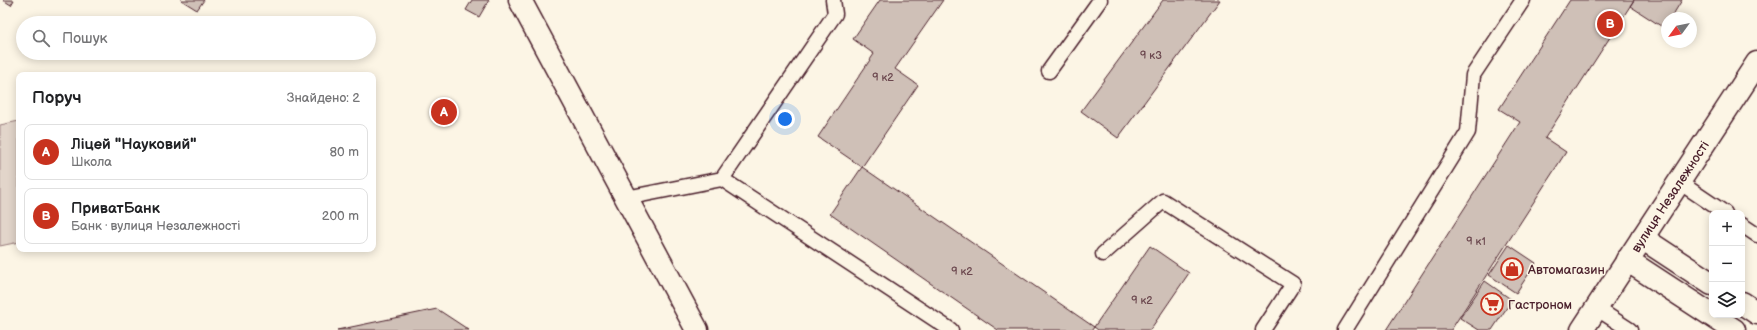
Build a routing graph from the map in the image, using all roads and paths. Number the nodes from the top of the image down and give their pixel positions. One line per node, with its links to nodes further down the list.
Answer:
1 (520, 0): 9 (street)
2 (833, 0): 7 (lane)
3 (1100, 0): 6 (lane)
4 (1523, 0): 23 (lane)
5 (1757, 63): 8 (street, вулиця Незалежності)
6 (1049, 71)
7 (722, 179): 9 (lane); 21 (lane)
8 (1679, 182): 10 (lane); 13 (street, вулиця Незалежності)
9 (626, 198): 20 (street)
10 (1721, 210)
11 (1745, 227): 12 (lane)
12 (1757, 235)
13 (1642, 238): 15 (street, вулиця Незалежності); 16 (street)
14 (1103, 254): 22 (lane)
15 (1628, 260): 18 (street, вулиця Незалежності); 26 (street)
16 (1709, 282)
17 (1745, 305): 19 (street)
18 (1596, 308): 24 (street, вулиця Незалежності); 25 (lane)
19 (1757, 313)
20 (697, 330)
21 (950, 330)
22 (1262, 330)
23 (1346, 330)
24 (1582, 330)
25 (1630, 330)
26 (1734, 330)

